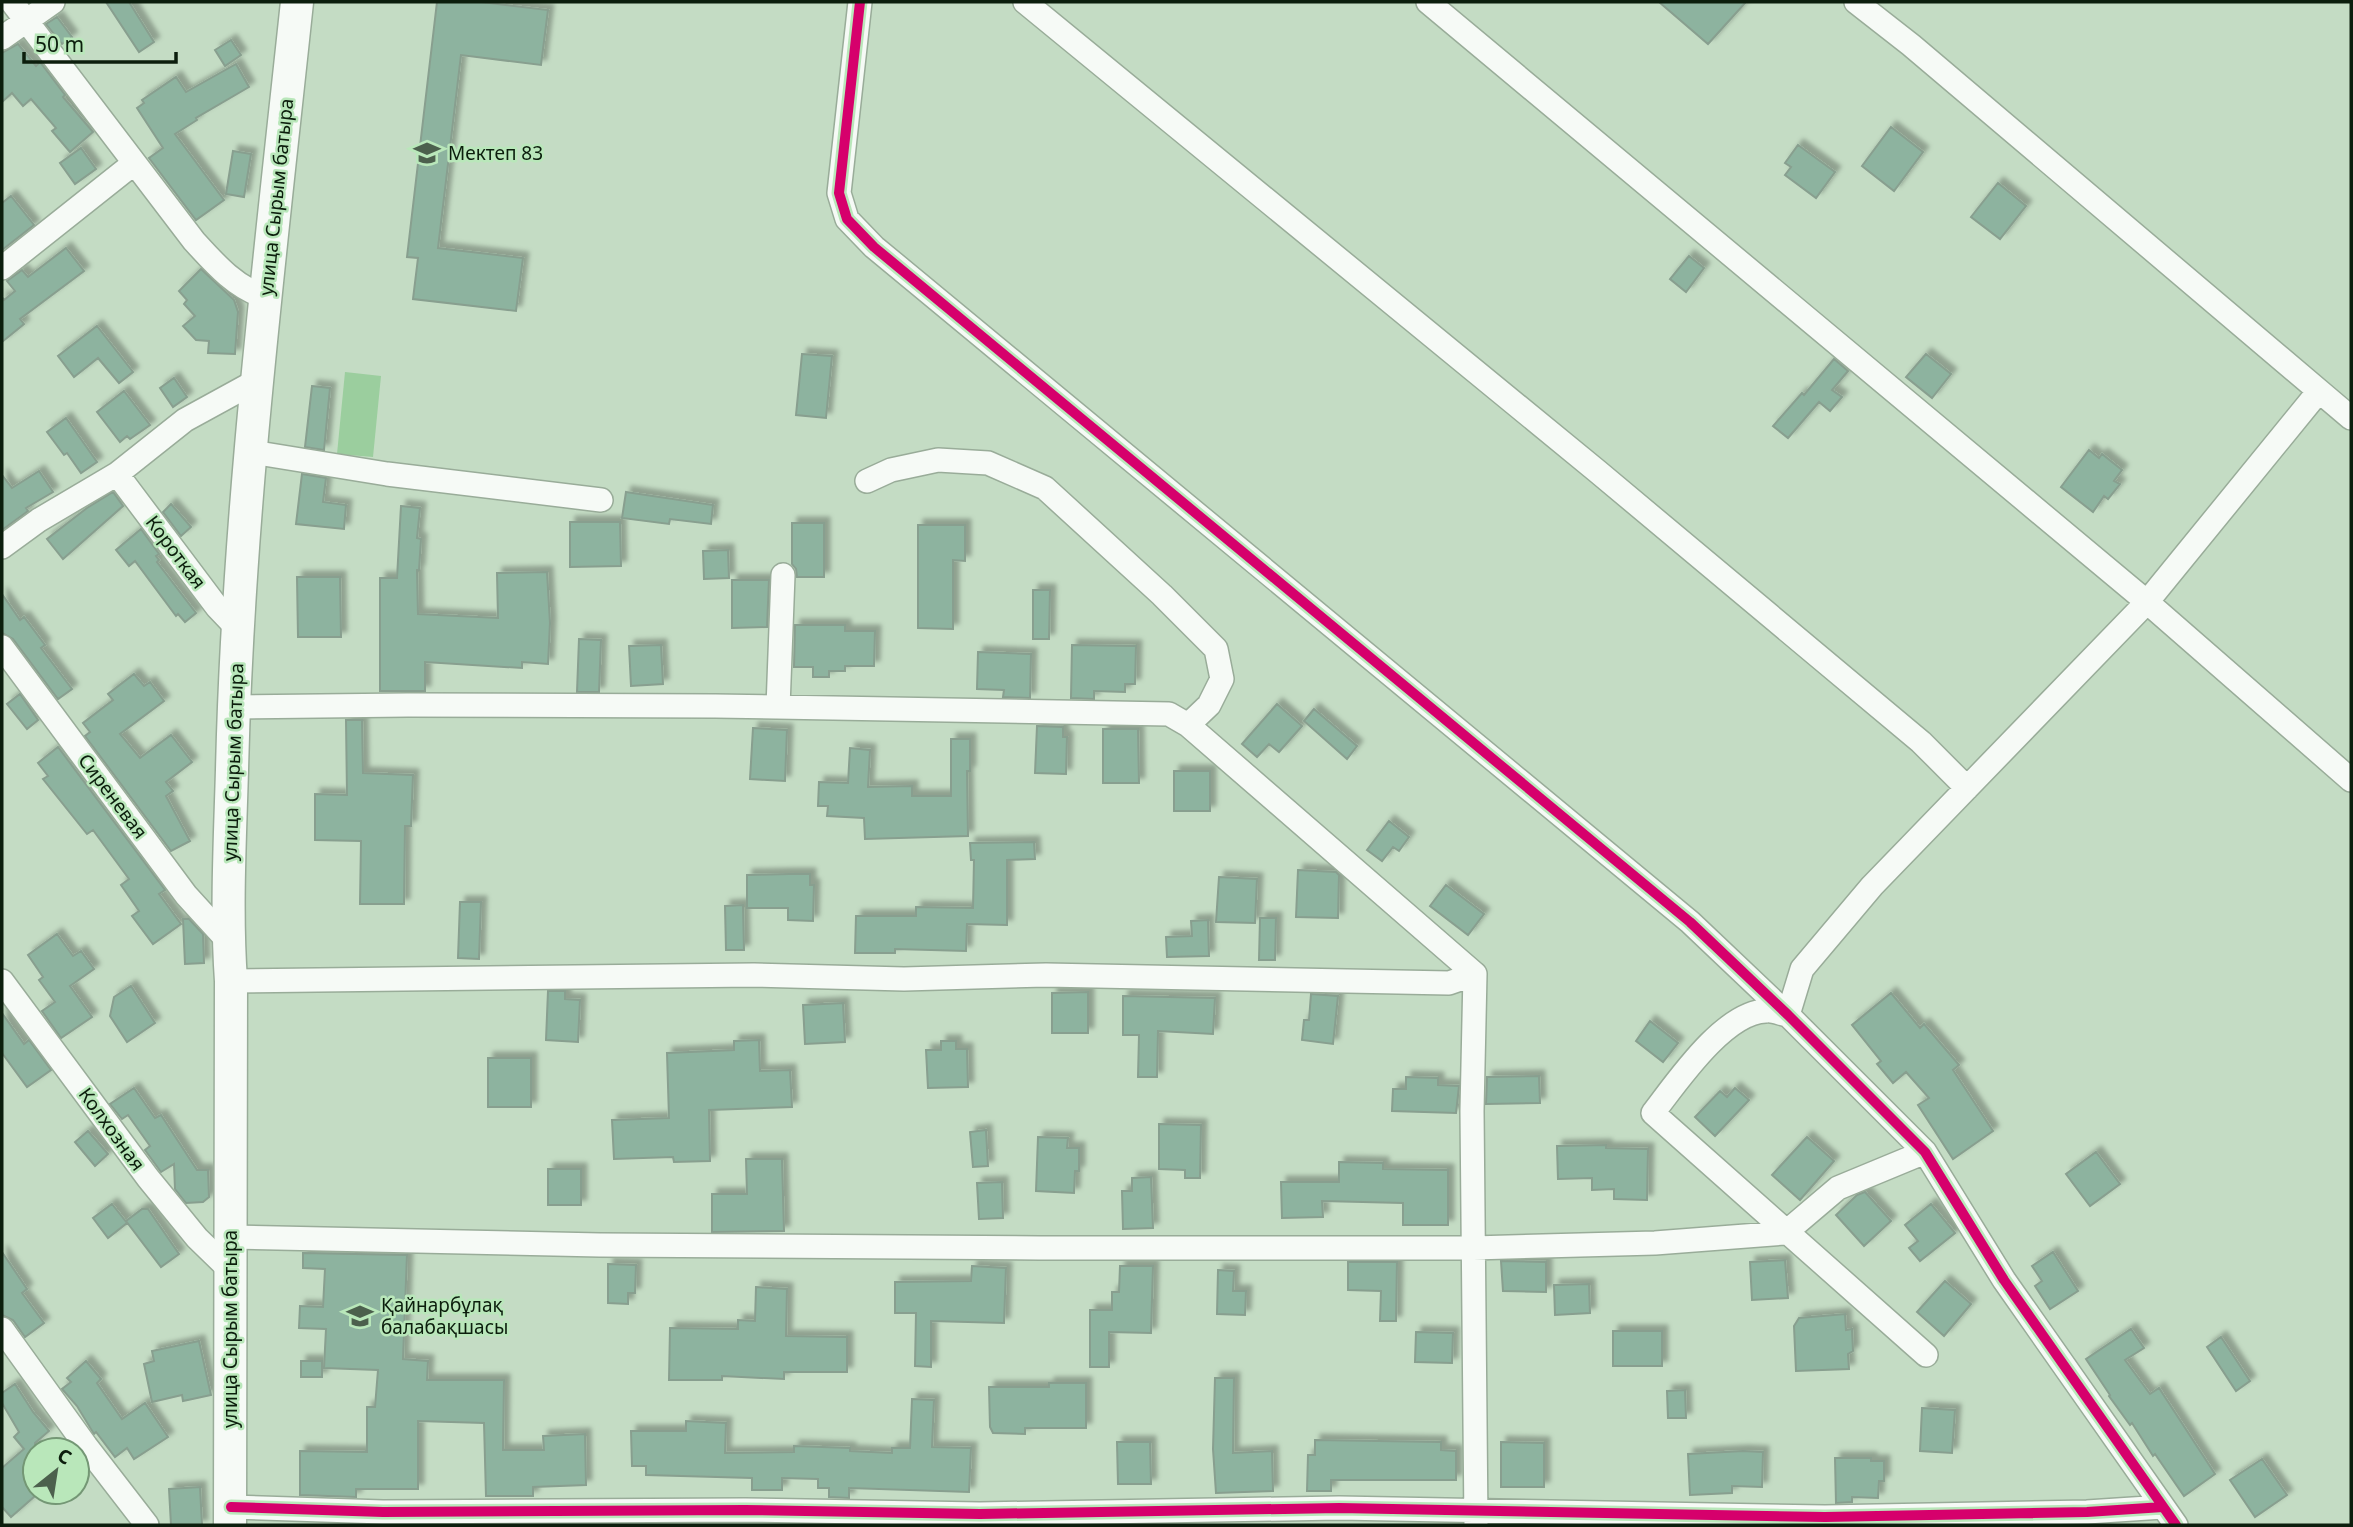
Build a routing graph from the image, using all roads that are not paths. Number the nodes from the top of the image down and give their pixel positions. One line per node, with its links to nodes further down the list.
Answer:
1 (53, 2): 7 (street)
2 (297, 2): 11 (street, улица Сырым батыра)
3 (860, 2): 33 (street)
4 (1025, 2): 28 (street)
5 (1428, 2): 21 (street)
6 (1856, 2): 13 (street)
7 (19, 11): 8 (street); 9 (street)
8 (2, 38)
9 (133, 164): 10 (street); 11 (street)
10 (2, 268)
11 (265, 297): 12 (street, улица Сырым батыра)
12 (258, 380): 15 (street, улица Сырым батыра); 16 (street)
13 (2319, 391): 14 (street); 21 (street)
14 (2351, 418)
15 (252, 452): 18 (street); 22 (street, улица Сырым батыра)
16 (117, 474): 19 (street); 22 (street, Короткая)
17 (867, 481): 26 (street)
18 (601, 500)
19 (2, 547)
20 (783, 575): 25 (street)
21 (2147, 602): 27 (street); 28 (street)
22 (237, 628): 24 (street, улица Сырым батыра)
23 (2, 647): 29 (street, Сиреневая)
24 (234, 707): 25 (street); 29 (street, улица Сырым батыра)
25 (778, 707): 26 (street)
26 (1188, 724): 30 (street)
27 (2351, 780)
28 (1967, 788): 33 (street)
29 (228, 942): 32 (street, улица Сырым батыра)
30 (1475, 974): 32 (street); 37 (street)
31 (2, 981): 38 (street, Колхозная)
32 (230, 981): 36 (street, улица Сырым батыра)
33 (1788, 1015): 34 (street); 35 (street)
34 (1925, 1152): 35 (street); 42 (street)
35 (1785, 1233): 37 (street); 40 (street)
36 (230, 1237): 37 (street); 38 (street, улица Сырым батыра)
37 (1473, 1248): 43 (street)
38 (230, 1270): 41 (street, улица Сырым батыра)
39 (3, 1332): 44 (street)
40 (1926, 1355)
41 (230, 1516): 43 (street)
42 (2170, 1516): 43 (street)
43 (1476, 1517)
44 (147, 1525)

